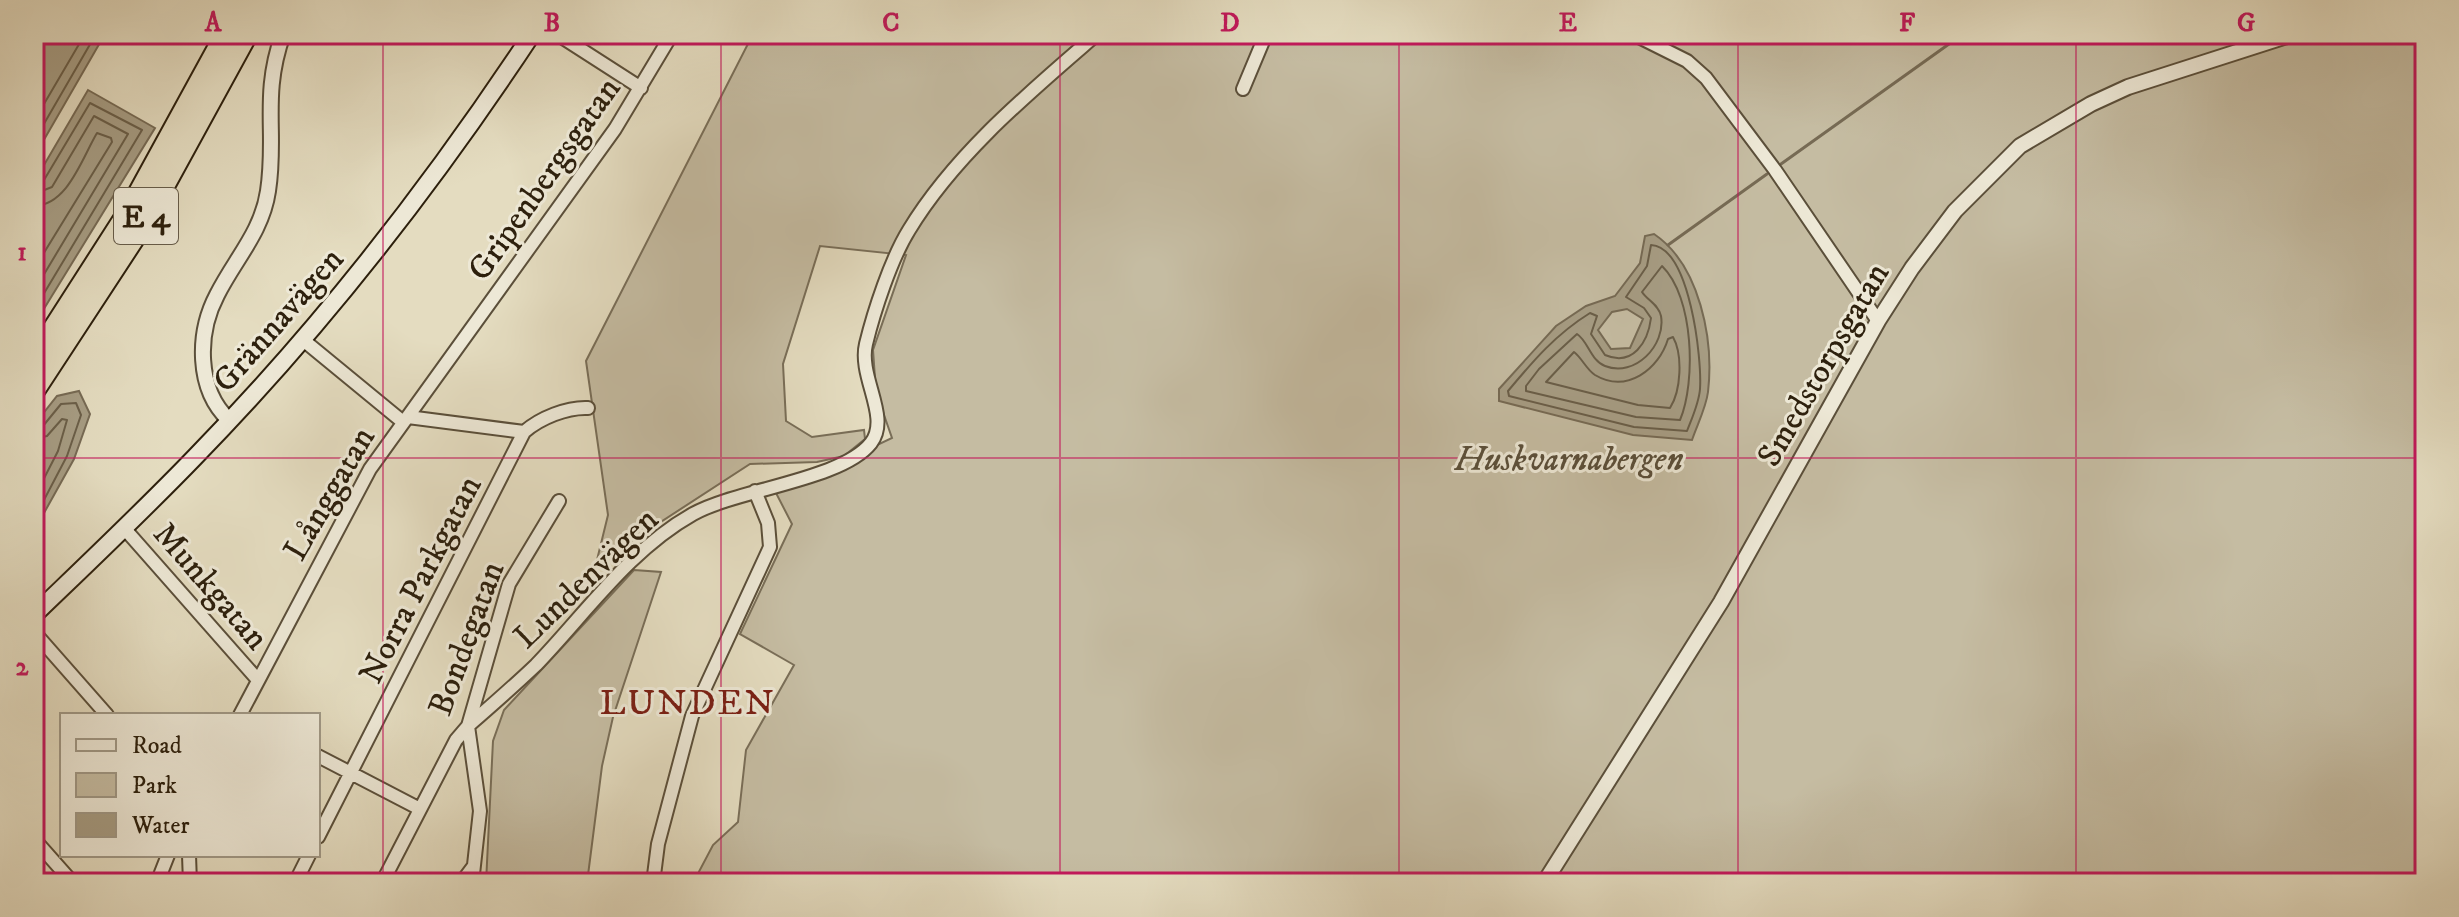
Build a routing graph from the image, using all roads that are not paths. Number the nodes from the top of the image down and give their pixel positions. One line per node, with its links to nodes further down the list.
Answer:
1 (227, 34): 16 (highway, E 4)
2 (246, 34): 17 (highway, E 4)
3 (283, 34): 20 (street)
4 (532, 34): 15 (main road, Grännavägen)
5 (557, 34): 11 (street)
6 (672, 34): 11 (street, Gripenbergsgatan)
7 (1097, 34): 22 (street, Lundenvägen)
8 (1266, 34): 12 (street)
9 (1633, 34): 14 (street)
10 (2293, 34): 14 (street, Smedstorpsgatan)
11 (641, 88): 13 (street, Gripenbergsgatan)
12 (1243, 89)
13 (484, 312): 19 (street, Långgatan)
14 (1878, 321): 48 (street, Smedstorpsgatan)
15 (302, 339): 19 (street); 20 (main road, Grännavägen)
16 (34, 361)
17 (34, 389)
18 (588, 408): 21 (street)
19 (406, 419): 21 (street); 27 (street, Långgatan)
20 (229, 420): 24 (main road, Grännavägen)
21 (524, 432): 32 (street, Norra Parkgatan)
22 (755, 491): 30 (street, Lundenvägen); 47 (street)
23 (559, 501): 30 (street, Bondegatan)
24 (124, 528): 25 (main road, Grännavägen); 27 (street, Munkgatan)
25 (34, 615)
26 (34, 632): 28 (street)
27 (258, 680): 29 (street, Långgatan)
28 (105, 713)
29 (241, 713)
30 (468, 726): 33 (street, Bondegatan); 39 (street)
31 (320, 757): 32 (street)
32 (351, 773): 33 (street); 34 (street, Norra Parkgatan)
33 (420, 809): 44 (street, Bondegatan)
34 (320, 833)
35 (34, 839): 40 (street)
36 (167, 857): 41 (street)
37 (189, 857): 42 (street)
38 (308, 857): 43 (street)
39 (473, 867): 45 (street); 46 (street)
40 (73, 883)
41 (157, 883)
42 (190, 883)
43 (295, 883)
44 (382, 883)
45 (461, 883)
46 (472, 883)
47 (653, 883)
48 (1544, 883)

